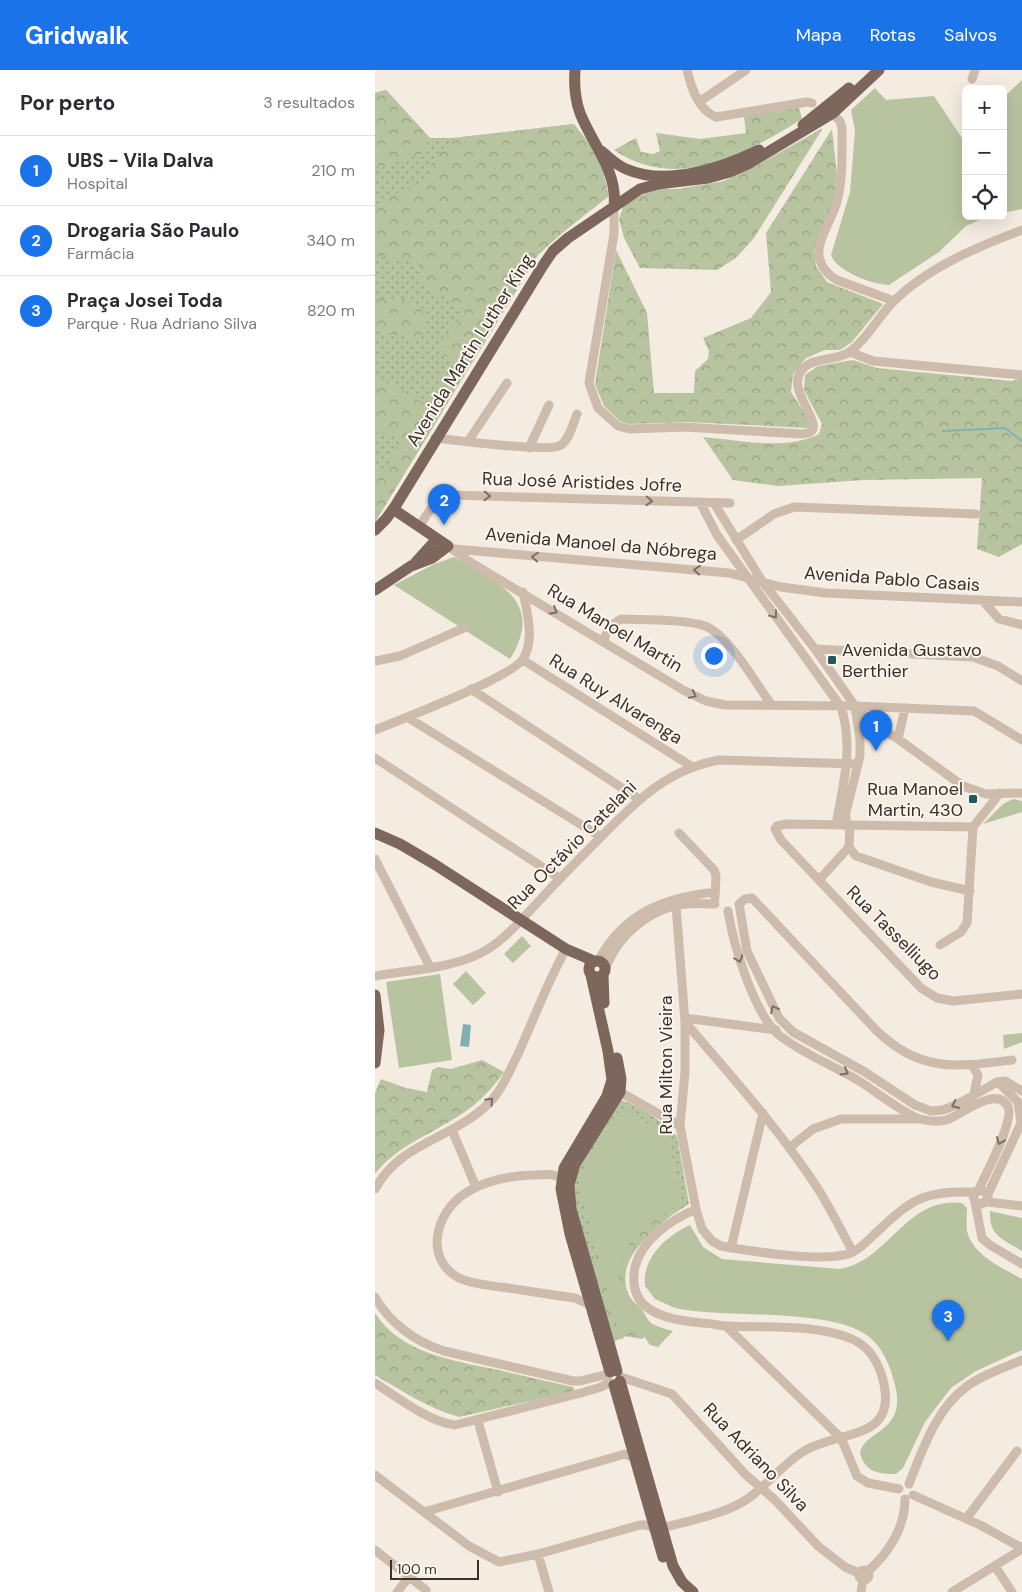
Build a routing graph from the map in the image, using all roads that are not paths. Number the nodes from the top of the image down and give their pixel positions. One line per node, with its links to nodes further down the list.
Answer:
1 (575, 70): 9 (main road)
2 (687, 70): 6 (street)
3 (746, 70): 6 (street)
4 (869, 70): 8 (main road)
5 (879, 70): 8 (main road)
6 (699, 102): 7 (street)
7 (812, 103)
8 (829, 111): 12 (main road); 13 (main road, Avenida Martin Luther King); 18 (street)
9 (601, 151): 10 (main road); 11 (main road)
10 (619, 165): 11 (main road); 12 (main road)
11 (608, 172): 14 (main road)
12 (640, 173): 13 (main road)
13 (640, 189): 15 (main road, Avenida Martin Luther King)
14 (615, 192): 15 (main road); 16 (main road)
15 (626, 198): 16 (main road, Avenida Martin Luther King)
16 (614, 207): 19 (street); 24 (main road, Avenida Martin Luther King)
17 (1022, 230): 18 (street)
18 (894, 301): 19 (street)
19 (850, 352): 20 (street)
20 (1022, 374)
21 (507, 382): 25 (street)
22 (549, 404): 26 (street)
23 (577, 414): 26 (street)
24 (435, 438): 25 (street); 30 (main road, Avenida Martin Luther King)
25 (469, 440): 26 (street)
26 (529, 448)
27 (700, 502): 28 (street, Rua José Aristides Jofre); 32 (street, Rua José Aristides Jofre, one-way to 27); 40 (street)
28 (713, 503): 29 (street, Rua José Aristides Jofre); 35 (street)
29 (730, 503)
30 (393, 509): 32 (main road, Rua Manoel Martin); 33 (main road, Avenida Martin Luther King)
31 (976, 514): 35 (street)
32 (419, 527): 34 (main road, Rua Manoel Martin)
33 (375, 530)
34 (437, 539): 36 (main road, Rua Manoel Martin); 38 (main road)
35 (736, 540): 41 (street)
36 (451, 548): 37 (street, Avenida Manoel da Nóbrega); 38 (main road); 39 (street, Rua Manoel Martin)
37 (492, 554): 39 (street); 40 (street, Avenida Manoel da Nóbrega, one-way to 37)
38 (411, 566): 43 (main road)
39 (482, 569): 44 (street, Rua Manoel Martin)
40 (745, 576): 41 (street, Avenida Manoel da Nóbrega); 58 (street, one-way to 58)
41 (762, 580): 42 (street, Avenida Pablo Casais); 45 (street)
42 (781, 587): 45 (street); 46 (street, Avenida Pablo Casais)
43 (375, 590)
44 (523, 592): 50 (street, Rua Manoel Martin, one-way to 50); 52 (street)
45 (774, 595): 51 (street)
46 (983, 601): 47 (street, Avenida Pablo Casais); 48 (street)
47 (1022, 602)
48 (1022, 625)
49 (464, 628): 53 (street)
50 (604, 641): 56 (street, Rua Manoel Martin, one-way to 56); 56 (street)
51 (815, 649): 54 (street); 57 (street)
52 (523, 660): 55 (street); 67 (street, Rua Ruy Alvarenga)
53 (375, 661)
54 (1022, 681)
55 (471, 689): 60 (street); 70 (street)
56 (771, 704): 58 (street, Rua Manoel Martin)
57 (855, 706): 58 (street, Rua Manoel Martin); 59 (street, Rua Manoel Martin); 62 (street); 66 (street)
58 (841, 707): 65 (street)
59 (905, 708): 62 (street); 63 (street, Rua Manoel Martin)
60 (407, 717): 61 (street); 76 (street)
61 (375, 730)
62 (898, 739): 69 (street)
63 (1022, 740)
64 (375, 758): 79 (street)
65 (847, 763): 66 (street, Rua Octávio Catelani); 67 (street, Rua Octávio Catelani); 71 (street)
66 (858, 764): 72 (street)
67 (691, 766): 70 (street, Rua Octávio Catelani)
68 (1022, 792): 69 (street)
69 (1000, 793): 73 (street)
70 (639, 798): 76 (street, Rua Octávio Catelani)
71 (836, 826): 72 (street); 80 (street, Rua Tasselliugo)
72 (848, 826): 73 (street); 77 (street)
73 (973, 827): 81 (street)
74 (679, 832): 82 (street)
75 (375, 833): 88 (main road)
76 (601, 837): 79 (street, Rua Octávio Catelani)
77 (849, 846): 80 (street); 81 (street)
78 (375, 859): 91 (street)
79 (559, 878): 88 (street, Rua Octávio Catelani)
80 (819, 880): 94 (street, Rua Tasselliugo)
81 (970, 891): 89 (street)
82 (715, 892): 83 (street); 84 (street)
83 (699, 899): 84 (street); 85 (street); 92 (street)
84 (715, 904): 86 (street)
85 (676, 906): 92 (street); 96 (street, Rua Milton Vieira)
86 (727, 911): 87 (street); 98 (street, one-way to 98)
87 (739, 911): 97 (street, one-way to 87); 101 (street)
88 (520, 921): 90 (main road); 91 (street, Rua Octávio Catelani)
89 (940, 945)
90 (567, 950): 92 (main road); 113 (street, one-way to 90)
91 (430, 967): 93 (street, Rua Octávio Catelani)
92 (597, 968): 104 (main road); 116 (main road)
93 (375, 976)
94 (1022, 994)
95 (375, 995): 100 (main road)
96 (685, 1020): 98 (street); 108 (street); 112 (street, Rua Milton Vieira)
97 (785, 1026): 98 (street); 105 (street, one-way to 97)
98 (774, 1030): 107 (street, one-way to 107)
99 (1012, 1060): 101 (street)
100 (375, 1063)
101 (972, 1065): 105 (street)
102 (997, 1082): 103 (street); 105 (street); 106 (street); 111 (street)
103 (1022, 1091)
104 (620, 1092): 112 (street); 129 (main road)
105 (974, 1094)
106 (1000, 1099): 110 (street); 119 (street, one-way to 119)
107 (898, 1105): 109 (street); 110 (street)
108 (763, 1113): 115 (street); 122 (street)
109 (889, 1119): 110 (street); 115 (street)
110 (918, 1119)
111 (1022, 1122): 114 (street)
112 (680, 1126): 121 (street, Rua Milton Vieira)
113 (452, 1130): 117 (street); 118 (street)
114 (1019, 1132): 119 (street)
115 (789, 1148): 123 (street)
116 (561, 1179): 117 (street); 126 (main road)
117 (476, 1187): 126 (street)
118 (375, 1190)
119 (981, 1198): 120 (street, Rua Milton Vieira); 123 (street, Rua Milton Vieira); 124 (street)
120 (1022, 1206)
121 (696, 1209): 122 (street, Rua Milton Vieira); 127 (street)
122 (731, 1248): 123 (street, Rua Milton Vieira)
123 (853, 1252)
124 (1022, 1264)
125 (375, 1297): 131 (street)
126 (591, 1305): 129 (main road)
127 (726, 1326): 136 (street); 136 (street)
128 (1022, 1360): 140 (street)
129 (614, 1377): 130 (street); 133 (street); 138 (main road); 141 (street, Rua Adriano Silva); 147 (main road)
130 (592, 1378): 131 (street); 133 (street)
131 (580, 1381): 134 (street)
132 (375, 1383): 135 (street)
133 (594, 1389): 134 (street)
134 (581, 1393): 135 (street)
135 (478, 1421): 143 (street)
136 (841, 1438): 141 (street); 142 (street)
137 (1017, 1451): 146 (street)
138 (634, 1458): 143 (street); 147 (main road)
139 (375, 1475): 145 (street)
140 (909, 1484): 142 (street); 144 (street)
141 (761, 1487): 147 (street); 152 (street, Rua Adriano Silva)
142 (899, 1489): 144 (street)
143 (498, 1492): 145 (street)
144 (909, 1497): 146 (street); 152 (street)
145 (424, 1512): 150 (street)
146 (966, 1519): 148 (street)
147 (659, 1529): 150 (street); 157 (main road); 158 (main road)
148 (1022, 1548): 151 (street)
149 (375, 1550): 153 (street)
150 (538, 1554): 156 (street)
151 (995, 1566): 160 (street); 161 (street)
152 (863, 1575): 159 (street)
153 (409, 1577): 154 (street); 155 (street)
154 (426, 1590)
155 (397, 1592)
156 (549, 1592)
157 (681, 1592)
158 (693, 1592)
159 (861, 1592)
160 (952, 1592)
161 (1011, 1592)

